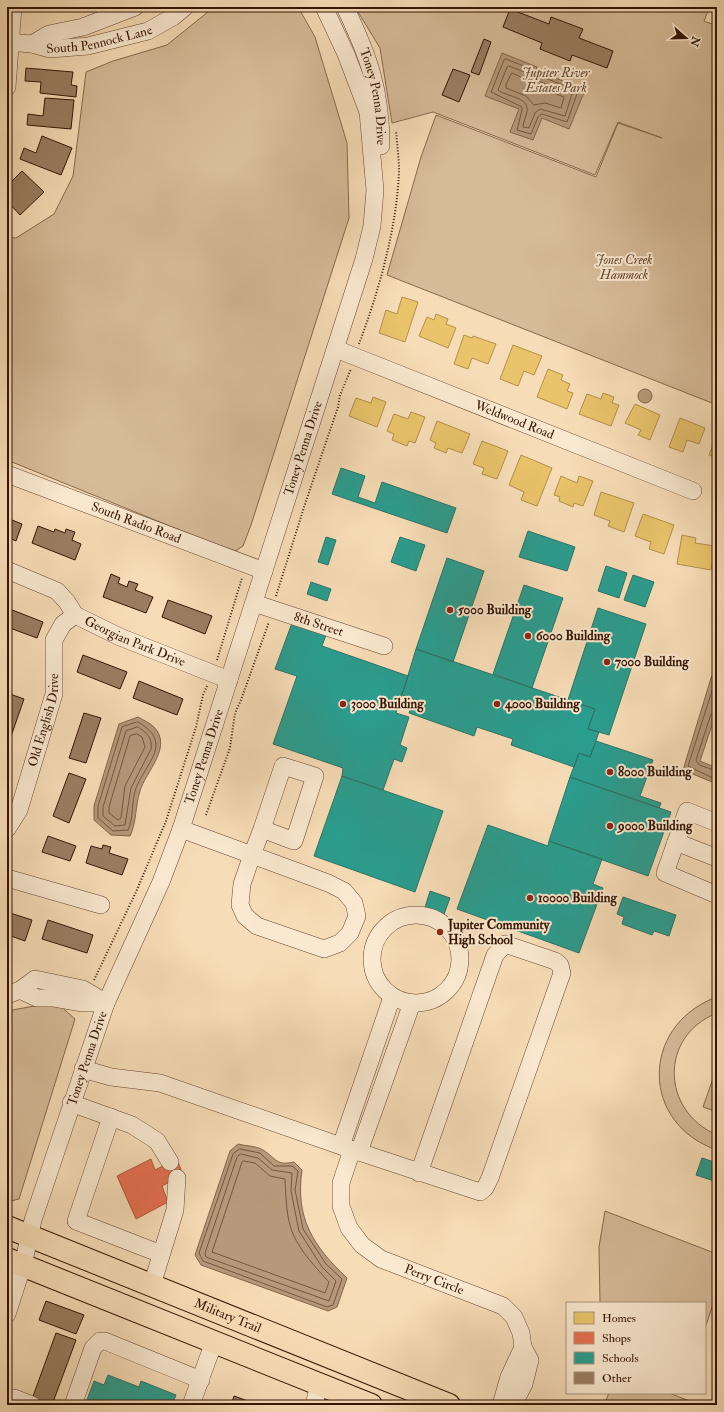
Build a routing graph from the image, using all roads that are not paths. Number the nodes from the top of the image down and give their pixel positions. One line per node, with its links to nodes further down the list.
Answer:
1 (13, 7): 6 (street)
2 (135, 7): 7 (street, South Pennock Lane)
3 (185, 7): 7 (street, South Pennock Lane)
4 (324, 7): 9 (street, Toney Penna Drive)
5 (344, 7): 9 (street, Toney Penna Drive)
6 (9, 42): 7 (street, South Pennock Lane); 8 (street)
7 (32, 44)
8 (7, 87)
9 (375, 190): 10 (street, Toney Penna Drive)
10 (336, 349): 12 (street, Weldwood Road); 14 (street, Toney Penna Drive)
11 (7, 474): 14 (street, South Radio Road)
12 (693, 491)
13 (7, 570): 16 (street, Georgian Park Drive)
14 (264, 571): 15 (street, Toney Penna Drive)
15 (254, 603): 17 (street, 8th Street); 18 (street, Toney Penna Drive)
16 (75, 615): 18 (street, Georgian Park Drive); 20 (street, Old English Drive)
17 (384, 646)
18 (229, 680): 21 (street, Toney Penna Drive)
19 (717, 823): 23 (street)
20 (7, 829)
21 (181, 829): 24 (street); 31 (street, Toney Penna Drive)
22 (262, 829): 24 (street)
23 (676, 842): 25 (street); 27 (street)
24 (252, 855): 24 (street)
25 (717, 858)
26 (7, 878): 28 (street)
27 (717, 894)
28 (101, 905)
29 (13, 993): 31 (street)
30 (392, 996): 32 (street); 32 (street); 36 (street, Perry Circle)
31 (106, 1003): 33 (street, Toney Penna Drive)
32 (412, 1003): 36 (street, Perry Circle)
33 (83, 1069): 34 (street, Toney Penna Drive); 36 (street)
34 (71, 1103): 35 (street); 41 (street, Toney Penna Drive)
35 (111, 1117): 37 (street); 42 (street)
36 (351, 1149): 38 (street); 47 (street, Perry Circle)
37 (170, 1162)
38 (419, 1173): 38 (street)
39 (177, 1178): 42 (street)
40 (7, 1227): 41 (main road, Military Trail)
41 (29, 1235): 43 (street, Toney Penna Drive); 44 (main road, Military Trail)
42 (161, 1254): 44 (street)
43 (15, 1262): 45 (street, Toney Penna Drive); 46 (main road)
44 (152, 1285): 55 (main road, Military Trail)
45 (7, 1314)
46 (214, 1342): 48 (street); 49 (main road)
47 (523, 1347): 56 (street); 57 (street, Perry Circle)
48 (201, 1380): 52 (street); 53 (street)
49 (316, 1395): 54 (main road)
50 (7, 1398): 51 (street)
51 (32, 1405)
52 (73, 1405)
53 (191, 1405)
54 (371, 1405)
55 (449, 1405)
56 (501, 1405)
57 (513, 1405)

